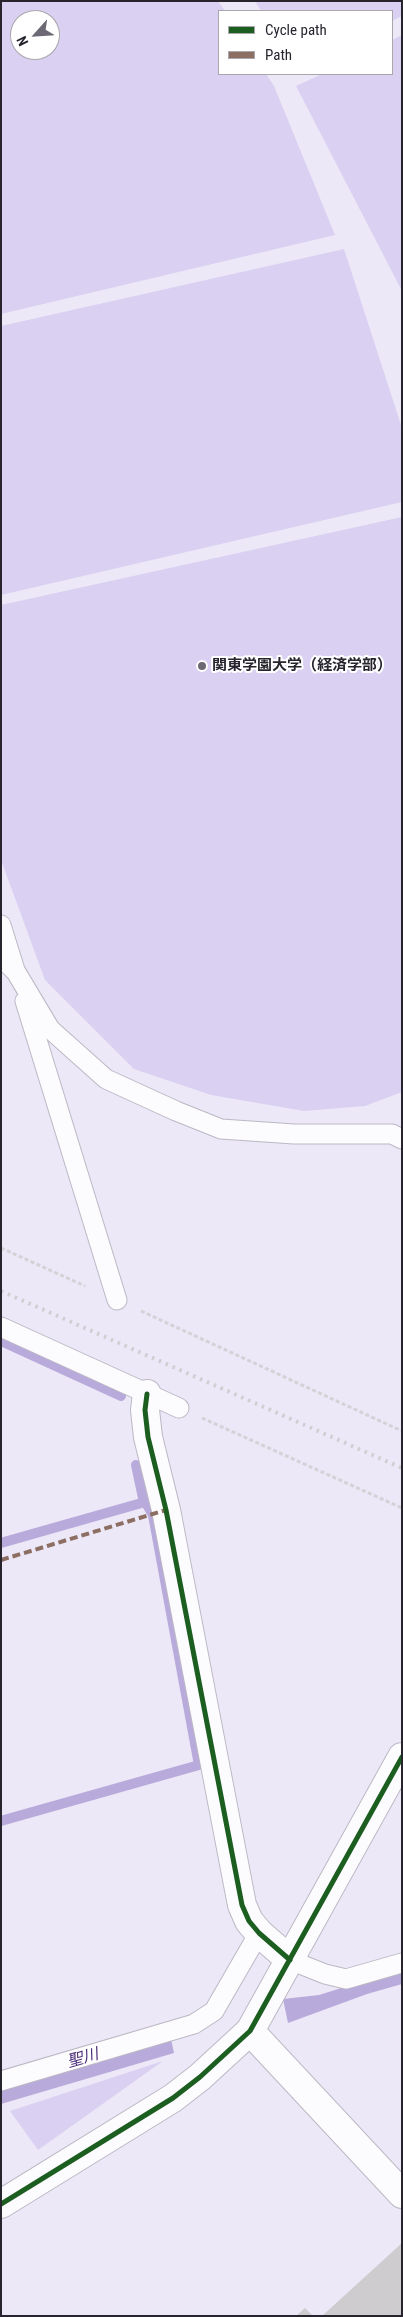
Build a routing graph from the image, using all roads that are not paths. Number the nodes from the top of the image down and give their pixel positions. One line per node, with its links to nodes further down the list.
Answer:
1 (1, 925): 3 (lane)
2 (1, 957): 3 (lane)
3 (16, 972): 4 (lane); 5 (lane)
4 (402, 1139)
5 (117, 1300)
6 (1, 1327): 7 (lane)
7 (147, 1394): 8 (lane); 10 (street)
8 (179, 1408)
9 (402, 1757): 11 (street)
10 (259, 1932): 11 (street); 14 (lane)
11 (290, 1960): 12 (lane); 13 (street)
12 (402, 1963)
13 (250, 2030): 15 (street); 16 (street)
14 (1, 2081)
15 (402, 2194)
16 (1, 2204)

